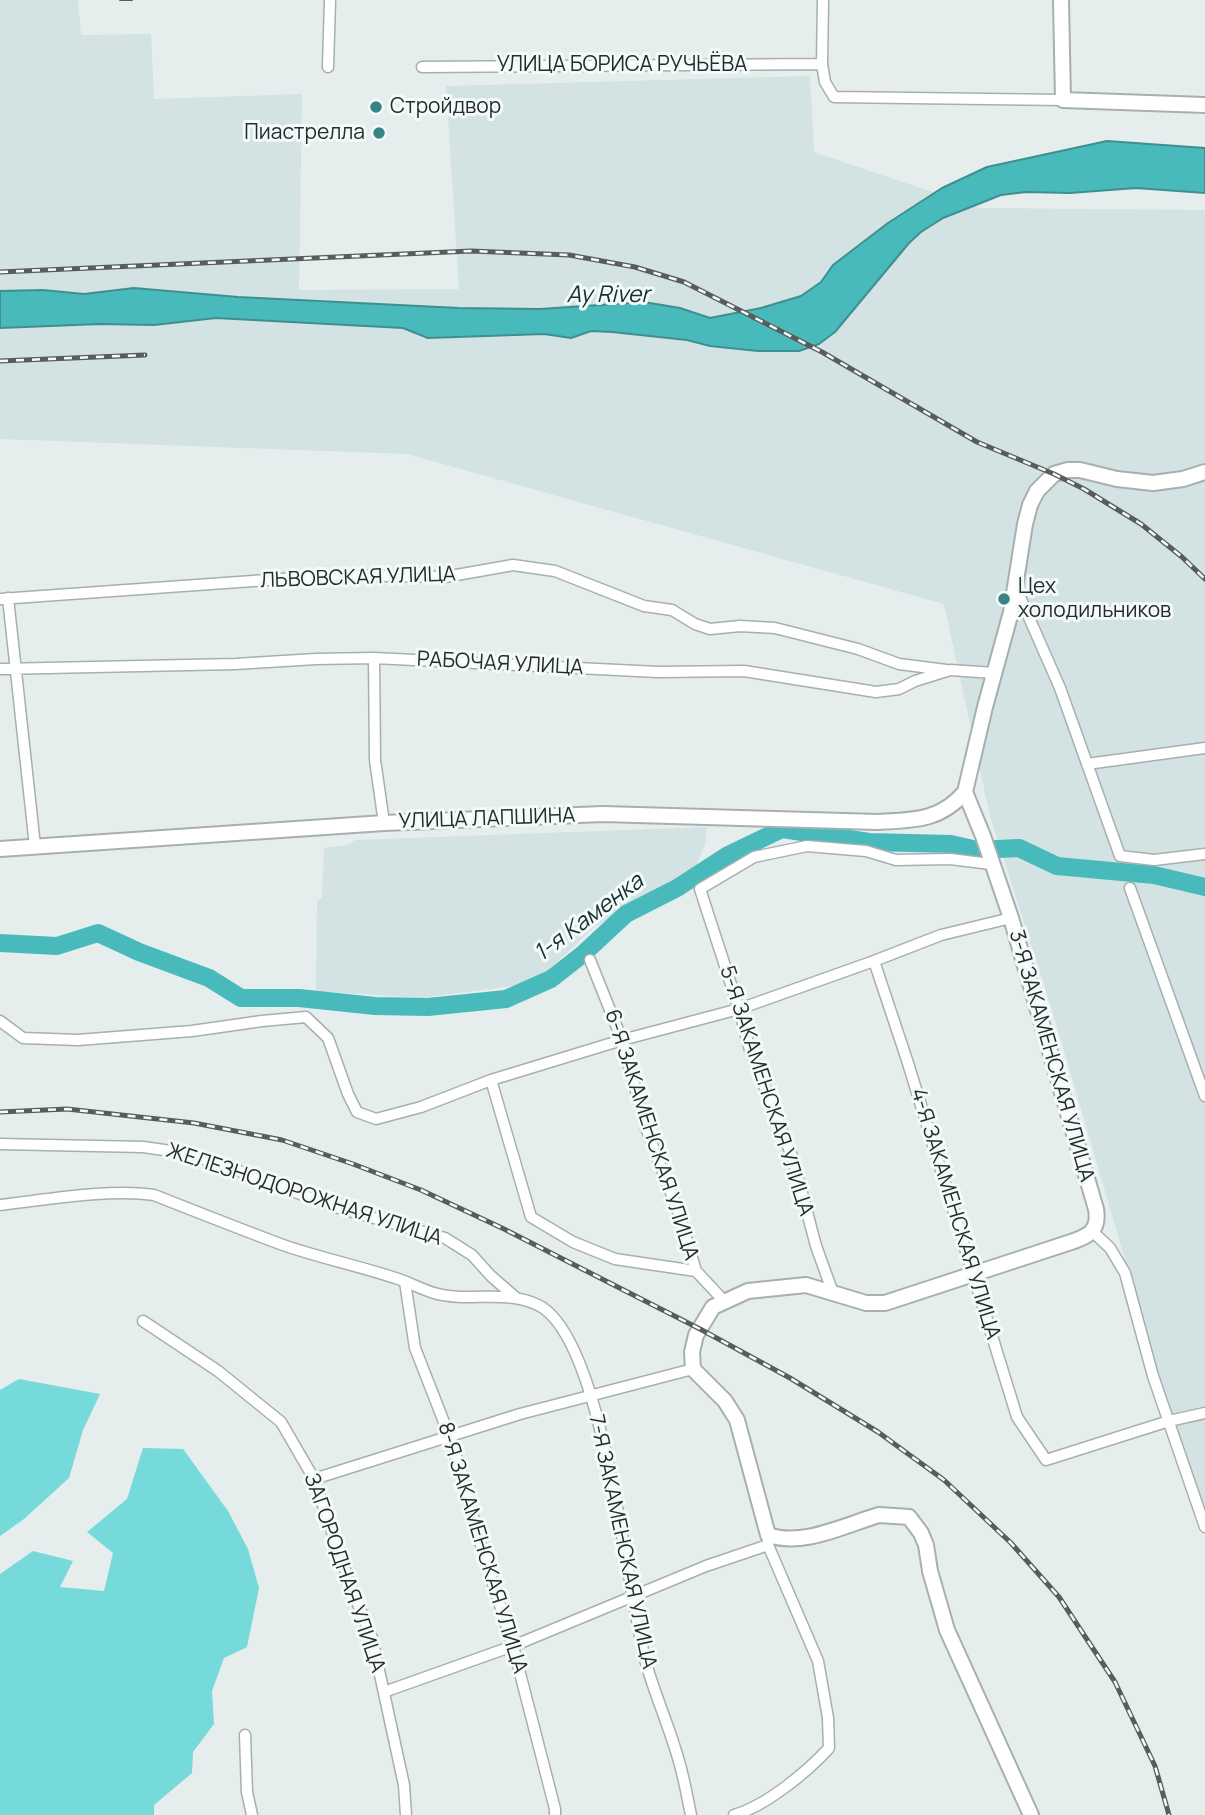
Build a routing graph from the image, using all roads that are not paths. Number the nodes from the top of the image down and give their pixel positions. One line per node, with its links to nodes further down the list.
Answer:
1 (330, 0): 5 (street)
2 (823, 0): 4 (street)
3 (1061, 0): 7 (street)
4 (822, 64): 6 (street, УЛИЦА БОРИСА РУЧЬЁВА); 7 (street)
5 (328, 67)
6 (422, 67)
7 (1063, 100): 8 (street)
8 (1205, 105)
9 (1205, 472): 10 (street)
10 (1016, 589): 16 (street); 18 (street)
11 (4, 598): 14 (street); 15 (street, ЛЬВОВСКАЯ УЛИЦА)
12 (374, 658): 14 (street, РАБОЧАЯ УЛИЦА); 15 (street, РАБОЧАЯ УЛИЦА); 20 (street)
13 (0, 669): 14 (street, РАБОЧАЯ УЛИЦА)
14 (14, 669): 21 (street)
15 (950, 670): 16 (street, РАБОЧАЯ УЛИЦА)
16 (994, 673): 19 (street)
17 (1203, 748): 18 (street)
18 (1087, 764): 23 (street)
19 (965, 792): 20 (street, УЛИЦА ЛАПШИНА); 24 (street, 3-Я ЗАКАМЕНСКАЯ УЛИЦА)
20 (384, 823): 21 (street, УЛИЦА ЛАПШИНА)
21 (35, 846): 22 (street, УЛИЦА ЛАПШИНА)
22 (0, 849)
23 (1205, 854)
24 (991, 864): 26 (street, 3-Я ЗАКАМЕНСКАЯ УЛИЦА); 29 (street, 5-Я ЗАКАМЕНСКАЯ УЛИЦА)
25 (1130, 888): 33 (street)
26 (1011, 918): 28 (street); 36 (street, 3-Я ЗАКАМЕНСКАЯ УЛИЦА)
27 (590, 960): 31 (street, 6-Я ЗАКАМЕНСКАЯ УЛИЦА)
28 (874, 961): 29 (street); 38 (street, 4-Я ЗАКАМЕНСКАЯ УЛИЦА)
29 (739, 1009): 31 (street); 40 (street, 5-Я ЗАКАМЕНСКАЯ УЛИЦА)
30 (0, 1021): 32 (street)
31 (622, 1040): 32 (street); 37 (street, 6-Я ЗАКАМЕНСКАЯ УЛИЦА)
32 (491, 1080): 37 (street)
33 (1205, 1096)
34 (0, 1144): 41 (street, ЖЕЛЕЗНОДОРОЖНАЯ УЛИЦА)
35 (0, 1205): 39 (street)
36 (1092, 1231): 38 (street); 47 (street)
37 (696, 1270): 42 (street, 6-Я ЗАКАМЕНСКАЯ УЛИЦА)
38 (972, 1275): 40 (street); 47 (street, 4-Я ЗАКАМЕНСКАЯ УЛИЦА)
39 (405, 1282): 41 (street); 48 (street, 8-Я ЗАКАМЕНСКАЯ УЛИЦА)
40 (833, 1293): 42 (street)
41 (515, 1297): 45 (street, 7-Я ЗАКАМЕНСКАЯ УЛИЦА)
42 (725, 1302): 44 (street)
43 (143, 1321): 49 (street, ЗАГОРОДНАЯ УЛИЦА)
44 (694, 1369): 45 (street); 51 (street)
45 (592, 1396): 48 (street); 52 (street, 7-Я ЗАКАМЕНСКАЯ УЛИЦА)
46 (1205, 1413): 47 (street)
47 (1168, 1421): 50 (street)
48 (449, 1435): 49 (street); 53 (street, 8-Я ЗАКАМЕНСКАЯ УЛИЦА)
49 (314, 1479): 54 (street, ЗАГОРОДНАЯ УЛИЦА)
50 (1205, 1527)
51 (768, 1540): 52 (street); 60 (street); 61 (street)
52 (631, 1598): 53 (street); 59 (street, 7-Я ЗАКАМЕНСКАЯ УЛИЦА)
53 (513, 1646): 54 (street); 58 (street, 8-Я ЗАКАМЕНСКАЯ УЛИЦА)
54 (384, 1692): 57 (street, ЗАГОРОДНАЯ УЛИЦА)
55 (245, 1735): 56 (street)
56 (252, 1815)
57 (406, 1815)
58 (555, 1815)
59 (691, 1815)
60 (734, 1815)
61 (1031, 1815)

